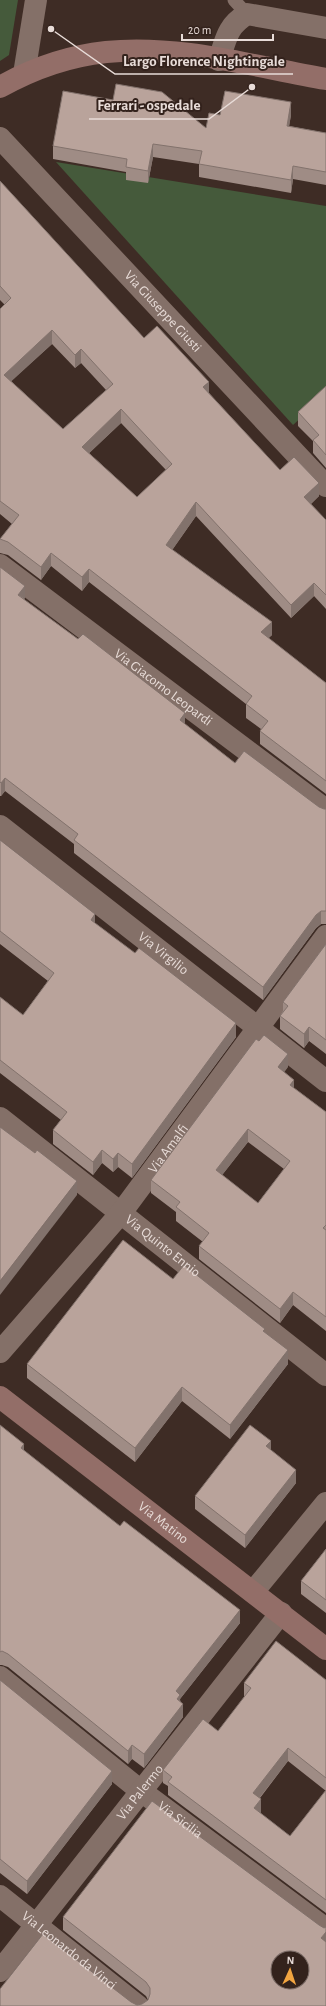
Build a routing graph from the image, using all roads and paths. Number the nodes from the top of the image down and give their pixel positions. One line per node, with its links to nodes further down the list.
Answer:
1 (36, 0): 5 (street)
2 (240, 7): 3 (street); 4 (street)
3 (326, 28)
4 (219, 60): 5 (street); 6 (street)
5 (24, 74): 7 (street)
6 (326, 78)
7 (0, 87)
8 (0, 138): 9 (street, Via Giuseppe Giusti)
9 (326, 486)
10 (0, 565): 11 (street, Via Giacomo Leopardi)
11 (326, 810)
12 (0, 826): 14 (street, Via Virgilio)
13 (326, 936): 14 (street, Via Amalfi)
14 (257, 1027): 15 (street, Via Virgilio); 17 (street, Via Amalfi)
15 (326, 1081)
16 (0, 1118): 17 (street, Via Quinto Ennio)
17 (121, 1213): 18 (street, Via Amalfi); 19 (street, Via Quinto Ennio)
18 (0, 1352)
19 (326, 1374)
20 (0, 1397): 22 (street, Via Matino)
21 (326, 1503): 22 (street)
22 (253, 1592): 23 (street, Via Matino)
23 (281, 1613): 24 (street, Via Matino); 26 (street, Via Palermo)
24 (326, 1649)
25 (0, 1677): 26 (street, Via Sicilia)
26 (141, 1791): 28 (street, Via Palermo); 29 (street, Via Sicilia)
27 (0, 1896): 28 (street, Via Leonardo da Vinci)
28 (36, 1926): 30 (street, Via Palermo); 31 (street, Via Leonardo da Vinci)
29 (326, 1929)
30 (0, 1971)
31 (138, 2006)

